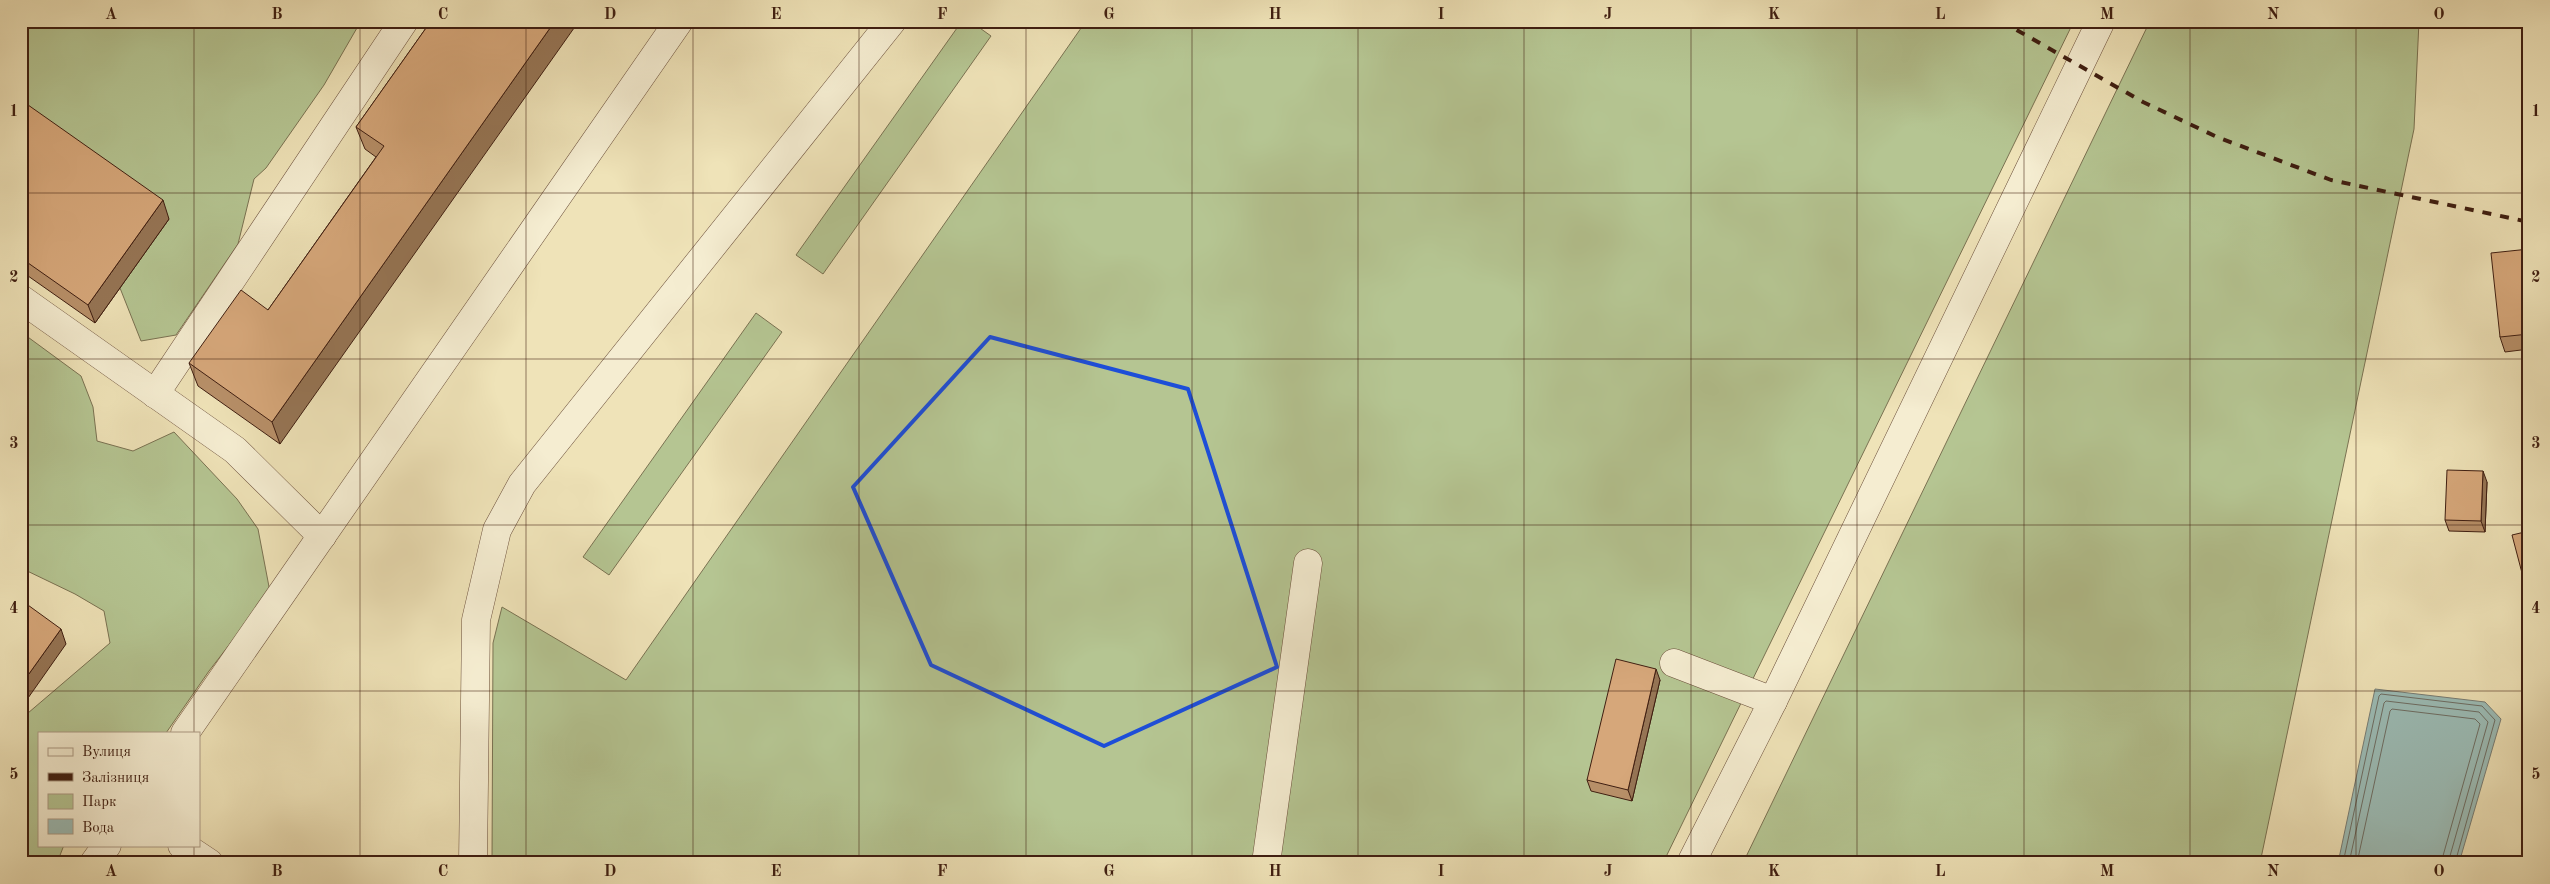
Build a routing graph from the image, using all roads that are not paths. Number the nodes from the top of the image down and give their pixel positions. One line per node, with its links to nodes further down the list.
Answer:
1 (404, 21): 6 (lane)
2 (679, 21): 7 (lane)
3 (892, 21): 16 (lane)
4 (2102, 21): 10 (lane)
5 (21, 298): 6 (lane)
6 (155, 394): 7 (lane)
7 (322, 536): 11 (lane)
8 (1308, 563): 17 (lane)
9 (1674, 663): 10 (lane)
10 (1773, 701): 18 (lane)
11 (186, 732)
12 (106, 846): 14 (lane)
13 (184, 846): 15 (lane)
14 (94, 863)
15 (210, 863)
16 (473, 863)
17 (1266, 863)
18 (1691, 863)

